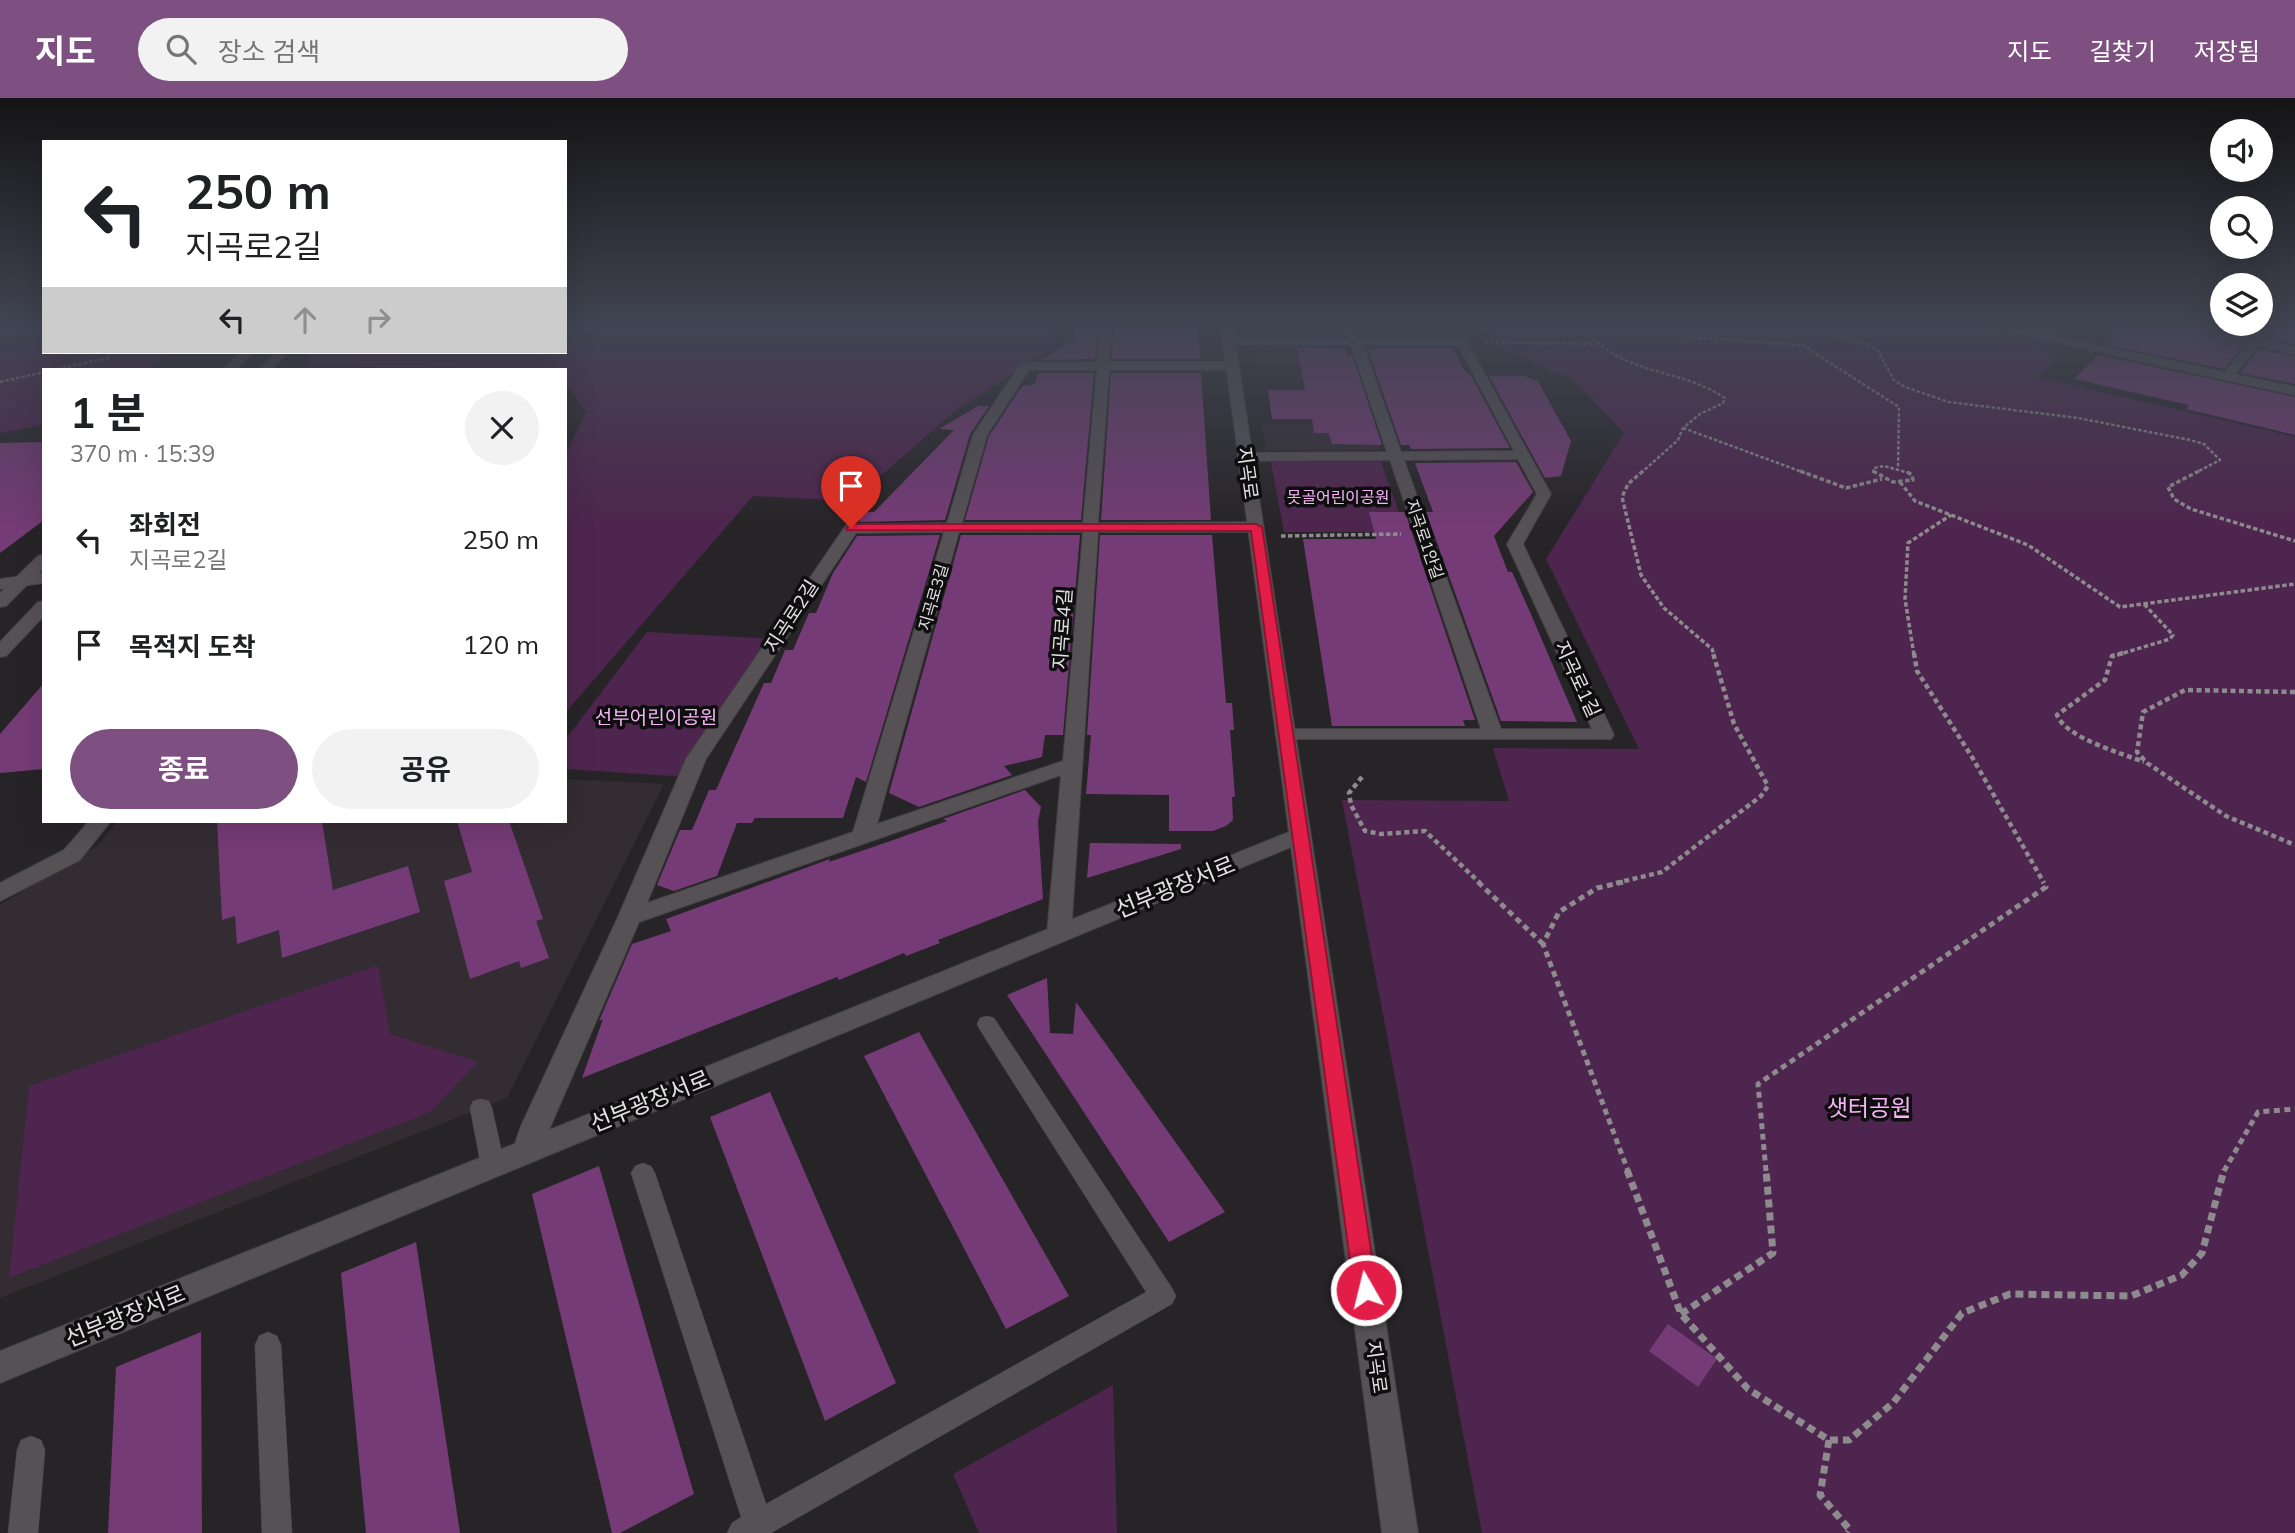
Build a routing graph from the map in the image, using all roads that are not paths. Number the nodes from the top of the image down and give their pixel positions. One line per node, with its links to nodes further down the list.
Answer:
1 (1006, 395): 10 (street, 지곡로3길)
2 (1101, 395): 9 (street, 지곡로4길)
3 (1237, 395): 8 (street, 지곡로)
4 (1374, 395): 7 (street, 지곡로1안길)
5 (1491, 395): 6 (street, 지곡로1길)
6 (1523, 455): 7 (street); 20 (street, 지곡로1길)
7 (1396, 456): 8 (street); 20 (street, 지곡로1안길)
8 (1246, 457): 11 (street, 지곡로)
9 (1091, 527): 10 (street, 지곡로2길); 11 (street, 지곡로2길); 21 (street, 지곡로4길)
10 (953, 528): 24 (street, 지곡로3길); 26 (street, 지곡로2길)
11 (1257, 532): 19 (street, 지곡로)
12 (42, 561): 14 (street)
13 (42, 578): 14 (street)
14 (23, 580): 15 (street); 16 (street)
15 (0, 584)
16 (0, 602)
17 (42, 608): 18 (street)
18 (0, 652)
19 (1285, 735): 20 (street, 지곡로1길); 23 (street, 지곡로)
20 (1493, 735)
21 (1072, 764): 24 (street); 27 (street, 지곡로4길)
22 (98, 823): 25 (street)
23 (1300, 835): 27 (street, 선부광장서로); 39 (street, 지곡로)
24 (863, 836): 26 (street)
25 (0, 893)
26 (630, 917): 30 (street, 지곡로2길)
27 (1059, 934): 30 (street, 선부광장서로)
28 (987, 1024): 36 (lane)
29 (481, 1108): 31 (lane)
30 (526, 1152): 31 (street, 선부광장서로)
31 (493, 1166): 34 (street, 선부광장서로)
32 (643, 1173): 36 (lane)
33 (268, 1345): 38 (lane)
34 (0, 1367)
35 (30, 1450): 37 (lane)
36 (749, 1530)
37 (23, 1533)
38 (277, 1533)
39 (1400, 1533)

